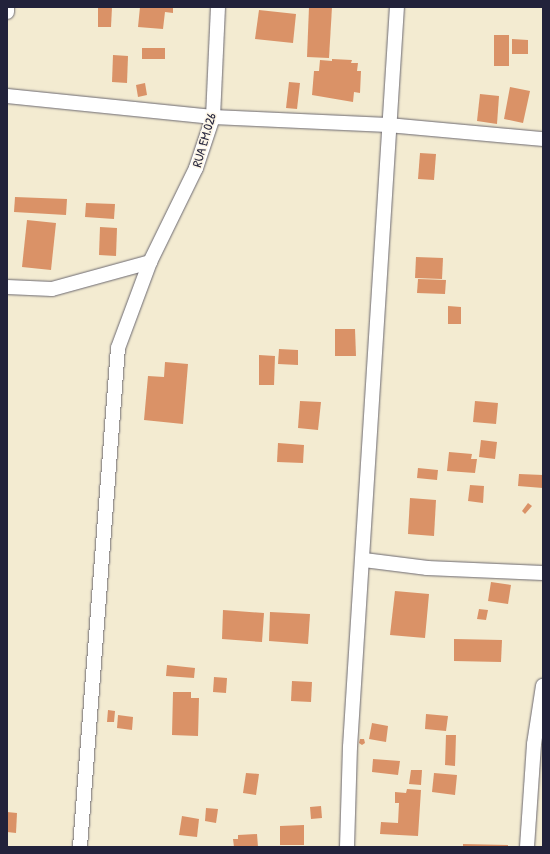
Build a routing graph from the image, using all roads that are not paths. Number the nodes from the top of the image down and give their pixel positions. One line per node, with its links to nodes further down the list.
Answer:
1 (7, 7): 4 (street)
2 (218, 7): 6 (street, RUA EM.026)
3 (397, 7): 7 (street)
4 (7, 12)
5 (7, 96): 6 (street)
6 (213, 117): 7 (street); 9 (street, RUA EM.026)
7 (388, 125): 8 (street); 11 (street)
8 (543, 139)
9 (150, 262): 10 (street); 14 (street, RUA EM.026)
10 (7, 287)
11 (364, 560): 12 (street); 15 (street)
12 (543, 573)
13 (543, 686): 16 (street)
14 (80, 847)
15 (347, 847)
16 (527, 847)

